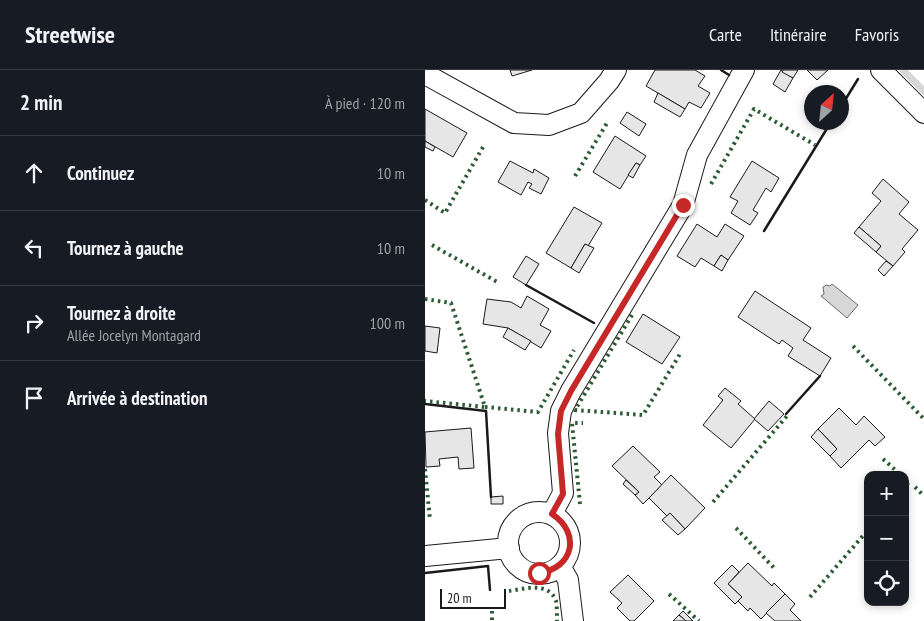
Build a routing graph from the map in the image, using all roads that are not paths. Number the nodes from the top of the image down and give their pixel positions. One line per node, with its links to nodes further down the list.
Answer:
1 (616, 70): 4 (street)
2 (745, 70): 6 (street)
3 (881, 70): 5 (street)
4 (425, 74)
5 (924, 113)
6 (552, 514): 7 (street); 9 (street)
7 (509, 548): 8 (street); 9 (street)
8 (425, 556)
9 (560, 566): 10 (street)
10 (573, 621)

